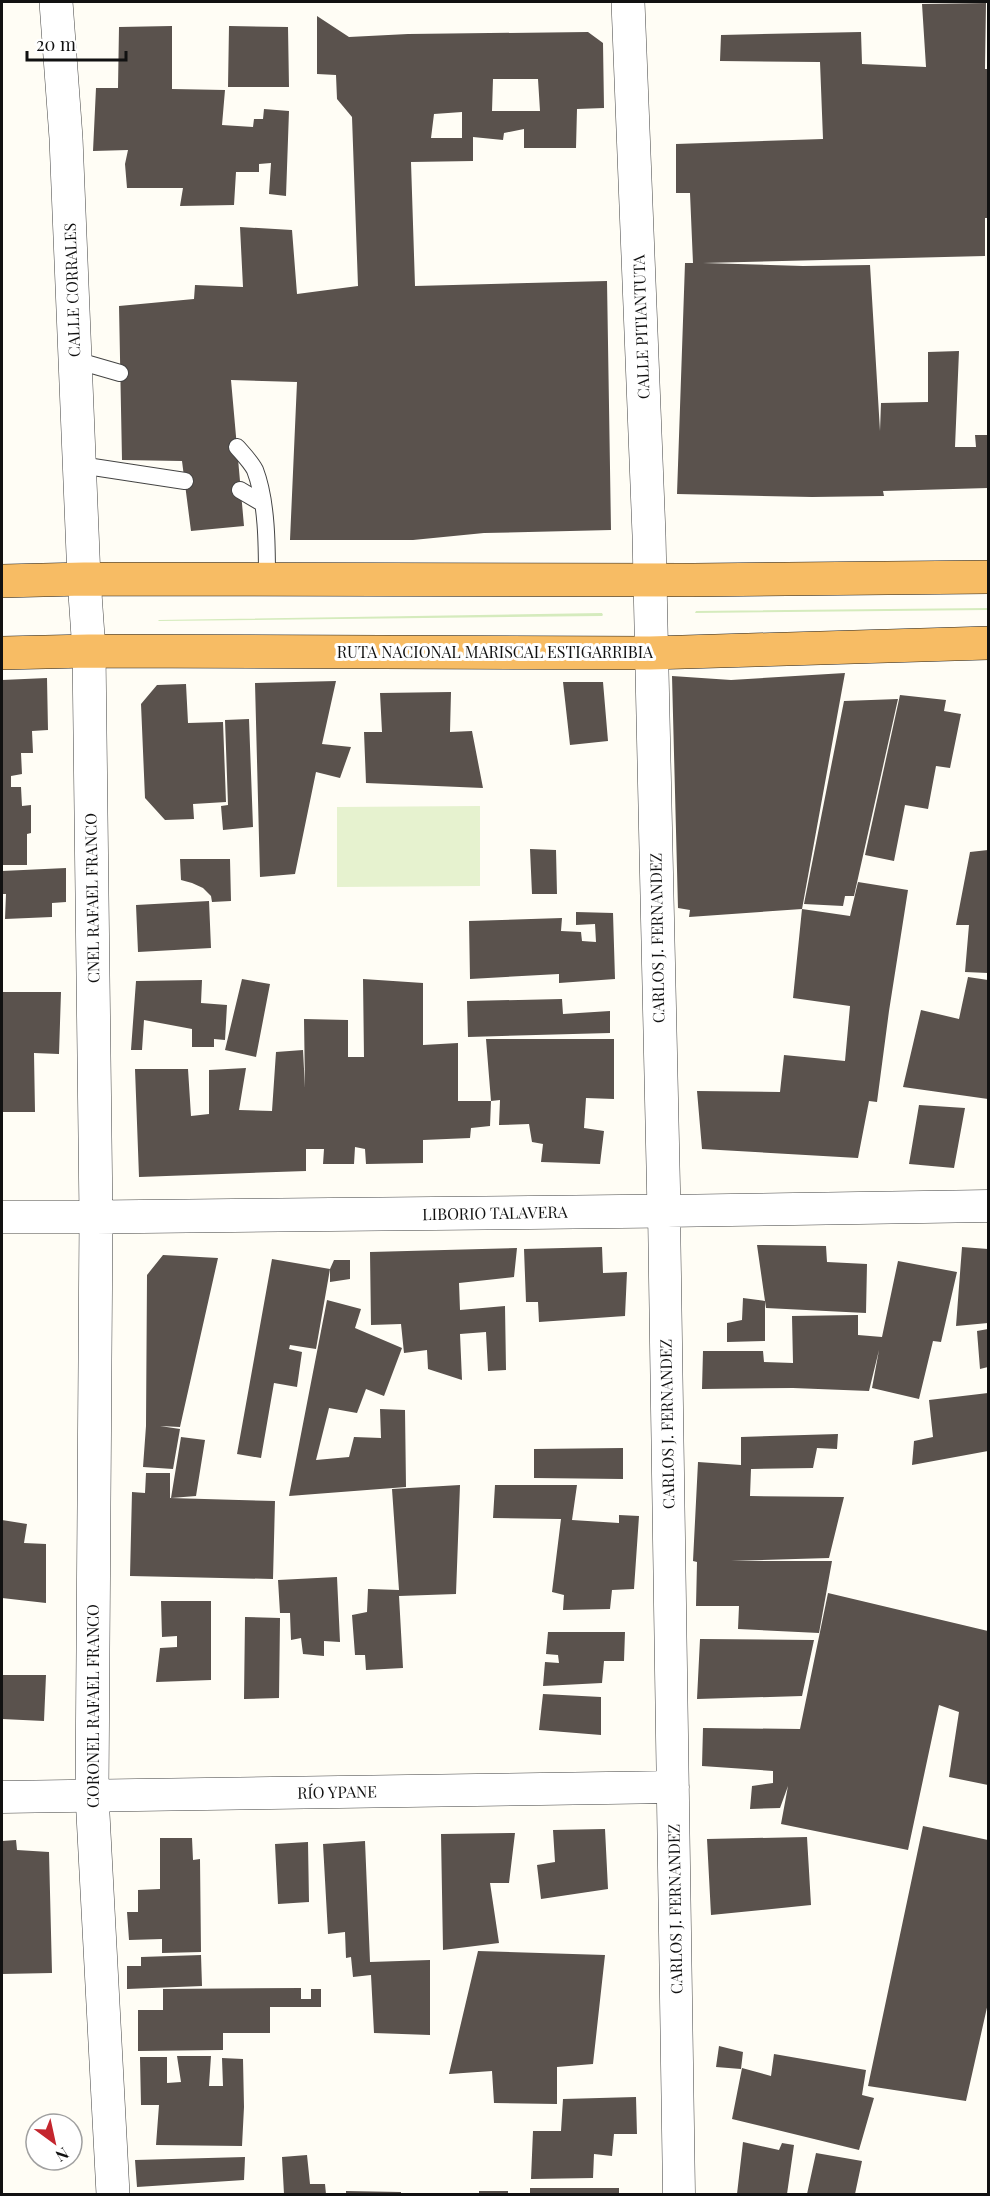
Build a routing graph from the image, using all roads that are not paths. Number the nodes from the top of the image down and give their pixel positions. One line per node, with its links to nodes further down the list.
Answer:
1 (56, 2): 3 (street, CALLE CORRALES)
2 (628, 2): 14 (street, CALLE PITIANTUTA)
3 (75, 360): 4 (lane); 6 (street, CALLE CORRALES)
4 (120, 373)
5 (237, 447): 9 (lane)
6 (80, 465): 7 (lane); 11 (street, CALLE CORRALES)
7 (185, 482)
8 (240, 490): 9 (lane)
9 (262, 503): 12 (lane)
10 (988, 577): 14 (highway)
11 (84, 579): 12 (highway); 13 (highway); 16 (street, CNEL RAFAEL FRANCO)
12 (267, 579): 14 (highway)
13 (2, 580)
14 (649, 580): 18 (street, CALLE PITIANTUTA)
15 (988, 642): 18 (highway, RUTA NACIONAL MARISCAL ESTIGARRIBIA)
16 (89, 651): 17 (highway, RUTA NACIONAL MARISCAL ESTIGARRIBIA); 18 (highway, RUTA NACIONAL MARISCAL ESTIGARRIBIA); 22 (street, CNEL RAFAEL FRANCO)
17 (2, 653)
18 (650, 653): 20 (street, CARLOS J. FERNANDEZ)
19 (988, 1206): 20 (street, LIBORIO TALAVERA)
20 (664, 1211): 22 (street, LIBORIO TALAVERA); 23 (street, CARLOS J. FERNANDEZ)
21 (2, 1217): 22 (street, LIBORIO TALAVERA)
22 (96, 1217): 24 (street, CORONEL RAFAEL FRANCO)
23 (673, 1788): 24 (street, RÍO YPANE); 27 (street, CARLOS J. FERNANDEZ)
24 (92, 1794): 25 (street, RÍO YPANE); 26 (street, CORONEL RAFAEL FRANCO)
25 (2, 1797)
26 (113, 2194)
27 (680, 2194)

